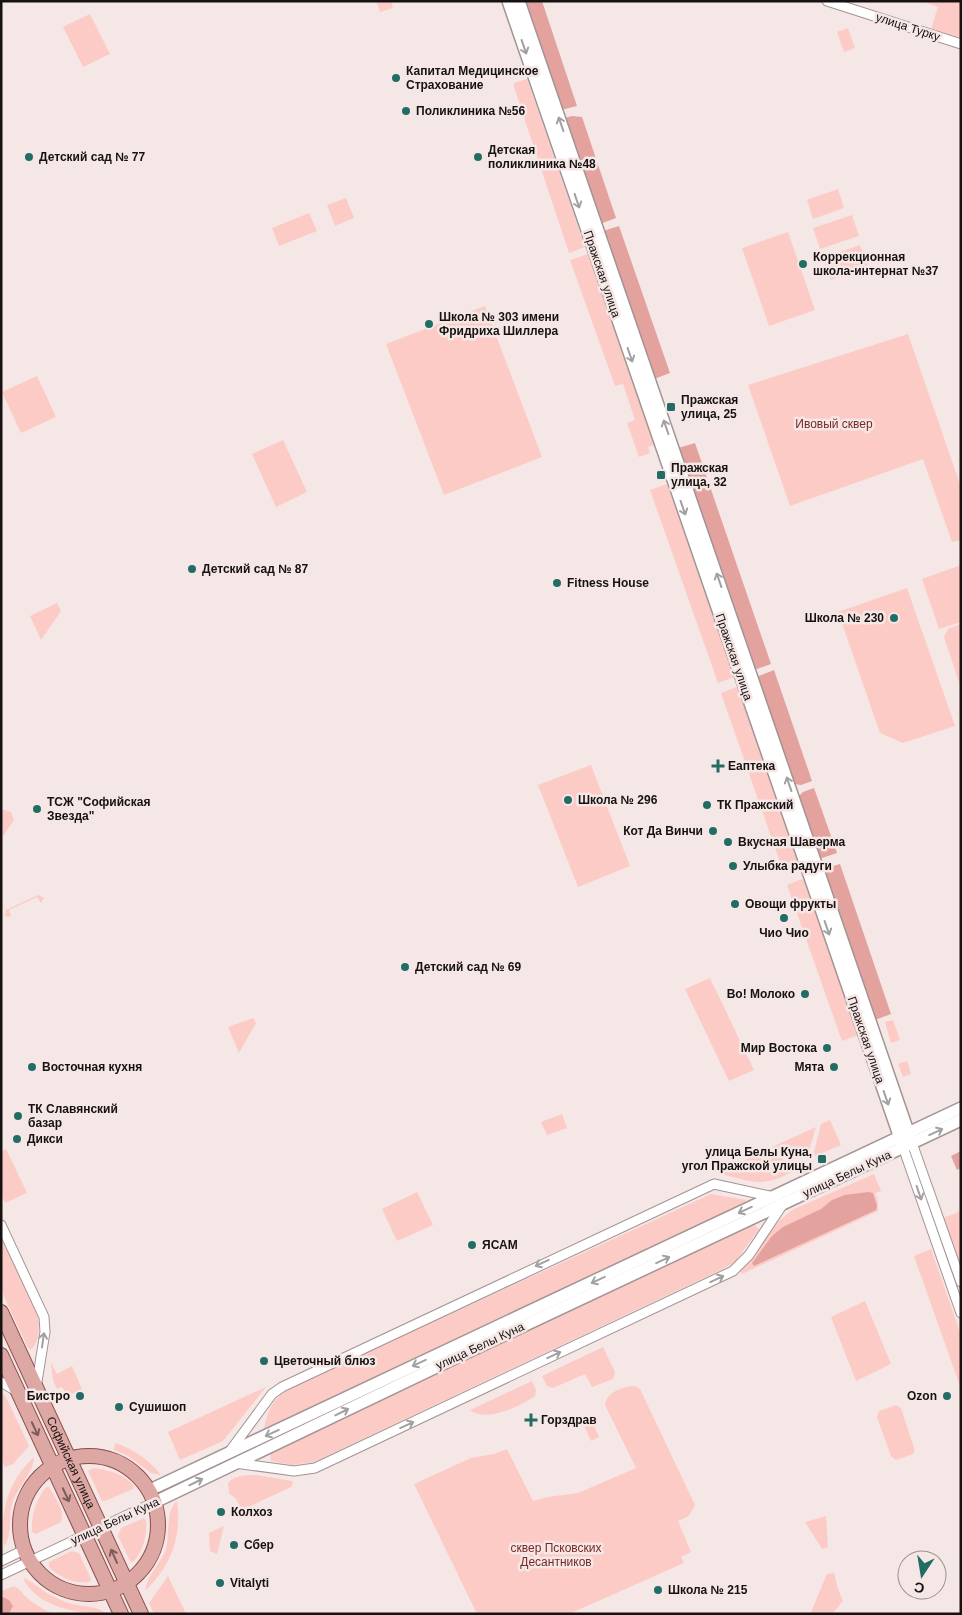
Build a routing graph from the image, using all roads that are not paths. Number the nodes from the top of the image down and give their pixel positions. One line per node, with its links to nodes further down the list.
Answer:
1 (508, 1): 7 (street, Пражская улица, one-way to 7)
2 (519, 1): 7 (street, Пражская улица, one-way to 2)
3 (827, 1): 4 (street, улица Турку)
4 (961, 44)
5 (961, 1108): 7 (street, улица Белы Куна)
6 (961, 1120): 7 (street, улица Белы Куна, one-way to 6)
7 (906, 1140): 8 (street, улица Белы Куна); 10 (street, Пражская улица); 12 (street, Пражская улица, one-way to 12)
8 (778, 1200): 18 (street, улица Белы Куна); 18 (street, one-way to 18); 18 (street, one-way to 8)
9 (1, 1225): 15 (street, one-way to 9)
10 (961, 1282)
11 (1, 1312): 15 (main road, Софийская улица)
12 (961, 1313)
13 (1, 1355): 16 (main road, Софийская улица)
14 (1, 1382): 16 (street)
15 (36, 1388): 17 (main road, Софийская улица)
16 (18, 1392): 19 (main road, Софийская улица, one-way to 19)
17 (68, 1458): 19 (main road); 20 (main road); 21 (main road, Софийская улица)
18 (232, 1458): 20 (street, улица Белы Куна)
19 (52, 1466): 22 (main road, Софийская улица, one-way to 22); 23 (main road)
20 (154, 1495): 21 (street, улица Белы Куна); 26 (main road)
21 (102, 1528): 22 (street, улица Белы Куна); 26 (main road, Софийская улица, one-way to 21)
22 (85, 1536): 23 (street, улица Белы Куна); 27 (main road, Софийская улица)
23 (27, 1556): 24 (street, улица Белы Куна); 25 (street, улица Белы Куна); 27 (main road)
24 (1, 1561)
25 (1, 1575)
26 (127, 1584): 27 (main road); 29 (main road, Софийская улица)
27 (110, 1591): 28 (main road, Софийская улица)
28 (121, 1614)
29 (141, 1614)

